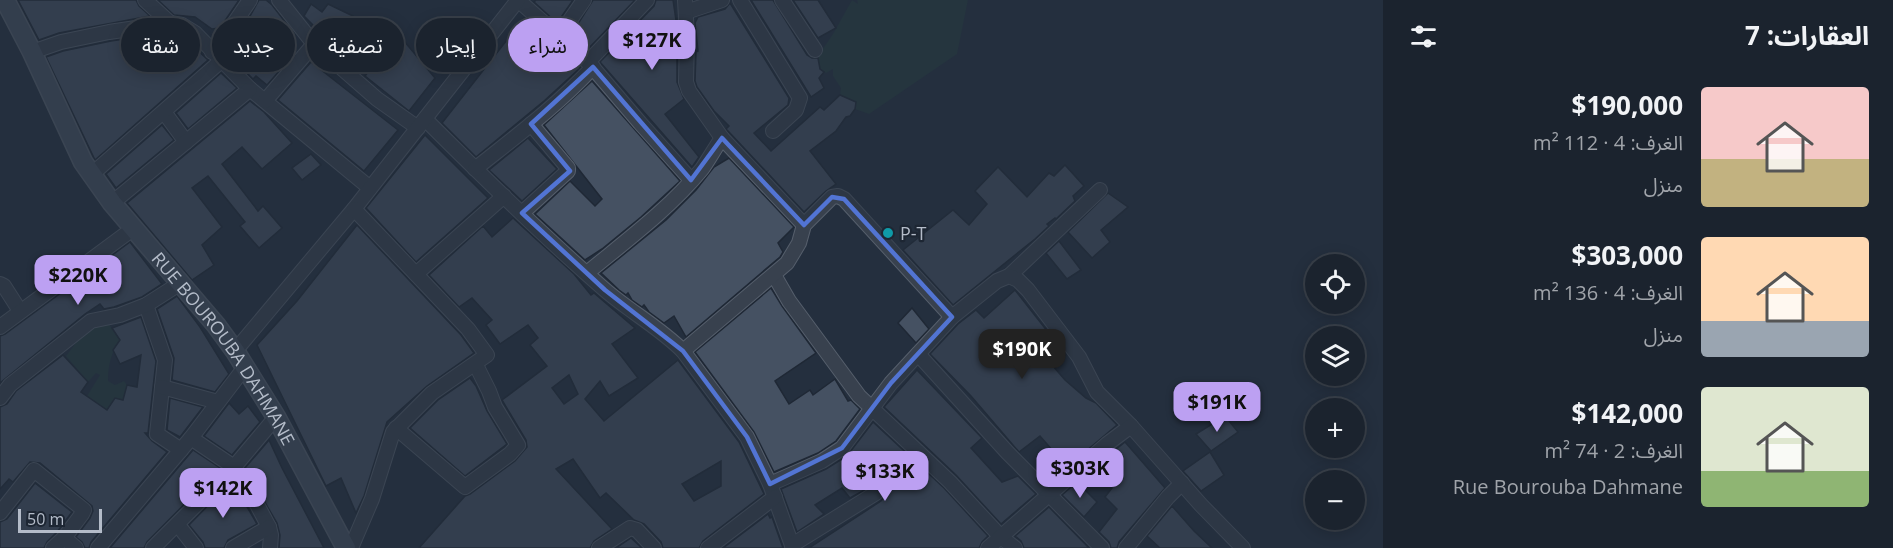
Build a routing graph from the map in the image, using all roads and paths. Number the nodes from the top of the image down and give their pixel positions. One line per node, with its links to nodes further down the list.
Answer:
1 (5, 0): 20 (street, RUE BOUROUBA DAHMANE)
2 (145, 0): 12 (street)
3 (250, 0): 13 (street)
4 (279, 0): 17 (street)
5 (518, 0): 14 (street); 30 (street)
6 (584, 0): 15 (street)
7 (647, 0): 24 (street)
8 (722, 0): 11 (street)
9 (740, 0): 32 (street)
10 (783, 0): 19 (street)
11 (685, 6): 33 (street)
12 (165, 18)
13 (238, 18)
14 (538, 18)
15 (572, 18)
16 (121, 31): 20 (street)
17 (307, 35)
18 (200, 40): 22 (street)
19 (815, 50)
20 (32, 52): 36 (street, RUE BOUROUBA DAHMANE)
21 (307, 52): 28 (street)
22 (212, 53)
23 (212, 61): 29 (street)
24 (590, 64): 31 (street); 37 (street)
25 (232, 72): 27 (street)
26 (346, 72): 30 (street)
27 (250, 89): 28 (street); 34 (street)
28 (265, 101): 38 (street)
29 (164, 112): 34 (street); 36 (street)
30 (422, 124): 35 (street); 38 (street)
31 (531, 124): 35 (street); 43 (street)
32 (773, 131)
33 (722, 138): 37 (street); 44 (street)
34 (186, 142): 41 (street)
35 (475, 169): 40 (street)
36 (91, 175): 41 (street, RUE BOUROUBA DAHMANE)
37 (692, 180): 46 (street)
38 (370, 188): 42 (street)
39 (1100, 190): 49 (street)
40 (504, 196): 43 (street); 47 (street)
41 (112, 203): 45 (street, RUE BOUROUBA DAHMANE)
42 (354, 209): 47 (street); 56 (street)
43 (522, 213): 46 (street)
44 (804, 225): 48 (street); 54 (street)
45 (134, 228): 51 (street, RUE BOUROUBA DAHMANE); 53 (street)
46 (587, 273): 57 (street)
47 (416, 274): 59 (street)
48 (774, 275): 57 (street); 64 (street)
49 (1009, 276): 54 (street); 66 (street)
50 (0, 284): 53 (street)
51 (179, 284): 52 (street); 56 (street, RUE BOUROUBA DAHMANE)
52 (146, 305): 61 (street); 62 (street)
53 (20, 311): 55 (street)
54 (952, 317): 58 (street)
55 (0, 327)
56 (235, 351): 60 (street, RUE BOUROUBA DAHMANE)
57 (683, 351): 72 (street)
58 (918, 354): 64 (street); 74 (street)
59 (476, 364): 67 (street); 67 (street)
60 (245, 367): 63 (street); 65 (street, RUE BOUROUBA DAHMANE)
61 (162, 387): 63 (street); 69 (street)
62 (0, 398)
63 (218, 402): 68 (street)
64 (872, 408): 72 (street); 78 (street)
65 (276, 417): 70 (street); 88 (street, RUE BOUROUBA DAHMANE)
66 (1131, 426): 71 (street); 74 (street)
67 (396, 428): 89 (street)
68 (191, 438): 69 (street); 70 (street)
69 (181, 450): 83 (street)
70 (234, 467): 76 (street); 77 (street)
71 (1182, 483): 96 (street); 97 (street)
72 (772, 491): 80 (street); 92 (street)
73 (876, 493): 80 (street)
74 (1049, 496): 78 (street); 95 (street)
75 (0, 513): 79 (street)
76 (178, 525): 84 (street); 85 (street)
77 (269, 527): 86 (street); 87 (street)
78 (1001, 537): 93 (street); 94 (street)
79 (64, 538): 81 (street); 82 (street)
80 (792, 547)
81 (53, 548)
82 (76, 548)
83 (98, 548)
84 (153, 548)
85 (196, 548)
86 (233, 548)
87 (270, 548)
88 (346, 548)
89 (351, 548)
90 (599, 548): 91 (street)
91 (654, 548)
92 (708, 548)
93 (988, 548)
94 (1015, 548)
95 (1102, 548)
96 (1126, 548)
97 (1243, 548)

